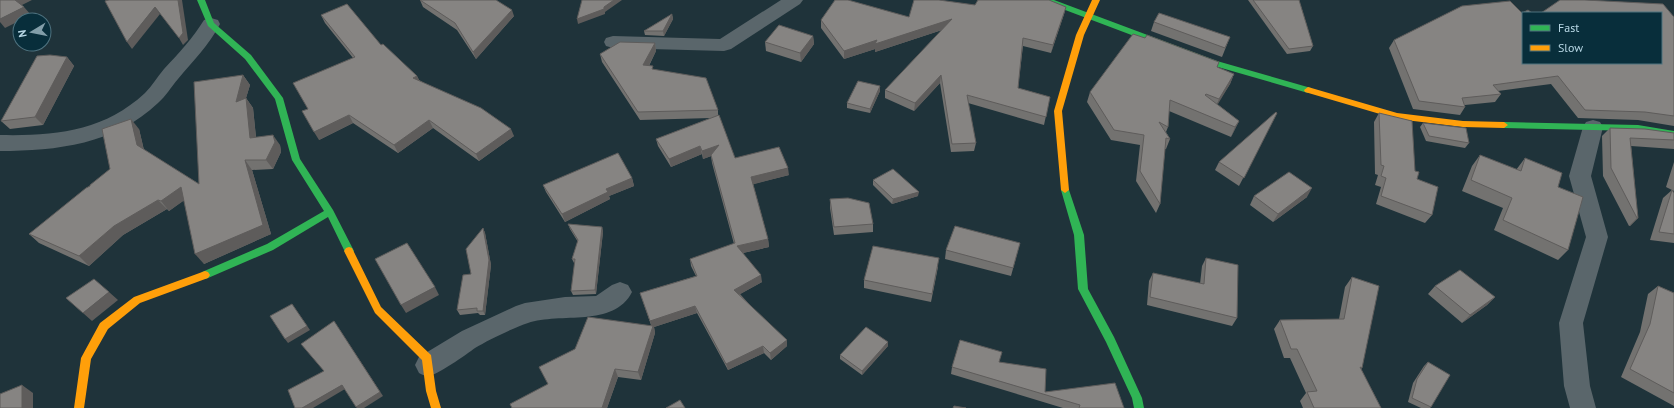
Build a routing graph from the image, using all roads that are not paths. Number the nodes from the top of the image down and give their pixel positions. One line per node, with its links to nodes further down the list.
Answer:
1 (201, 0): 6 (street)
2 (794, 0): 7 (street)
3 (1047, 0): 5 (street)
4 (1096, 0): 5 (street)
5 (1089, 15): 8 (street); 16 (street)
6 (211, 24): 10 (street); 11 (street)
7 (613, 42)
8 (1593, 127): 9 (street); 17 (street)
9 (1674, 134)
10 (0, 144)
11 (330, 212): 13 (street); 14 (street)
12 (620, 292): 13 (street)
13 (428, 365): 15 (street)
14 (79, 408)
15 (436, 408)
16 (1139, 408)
17 (1583, 408)

